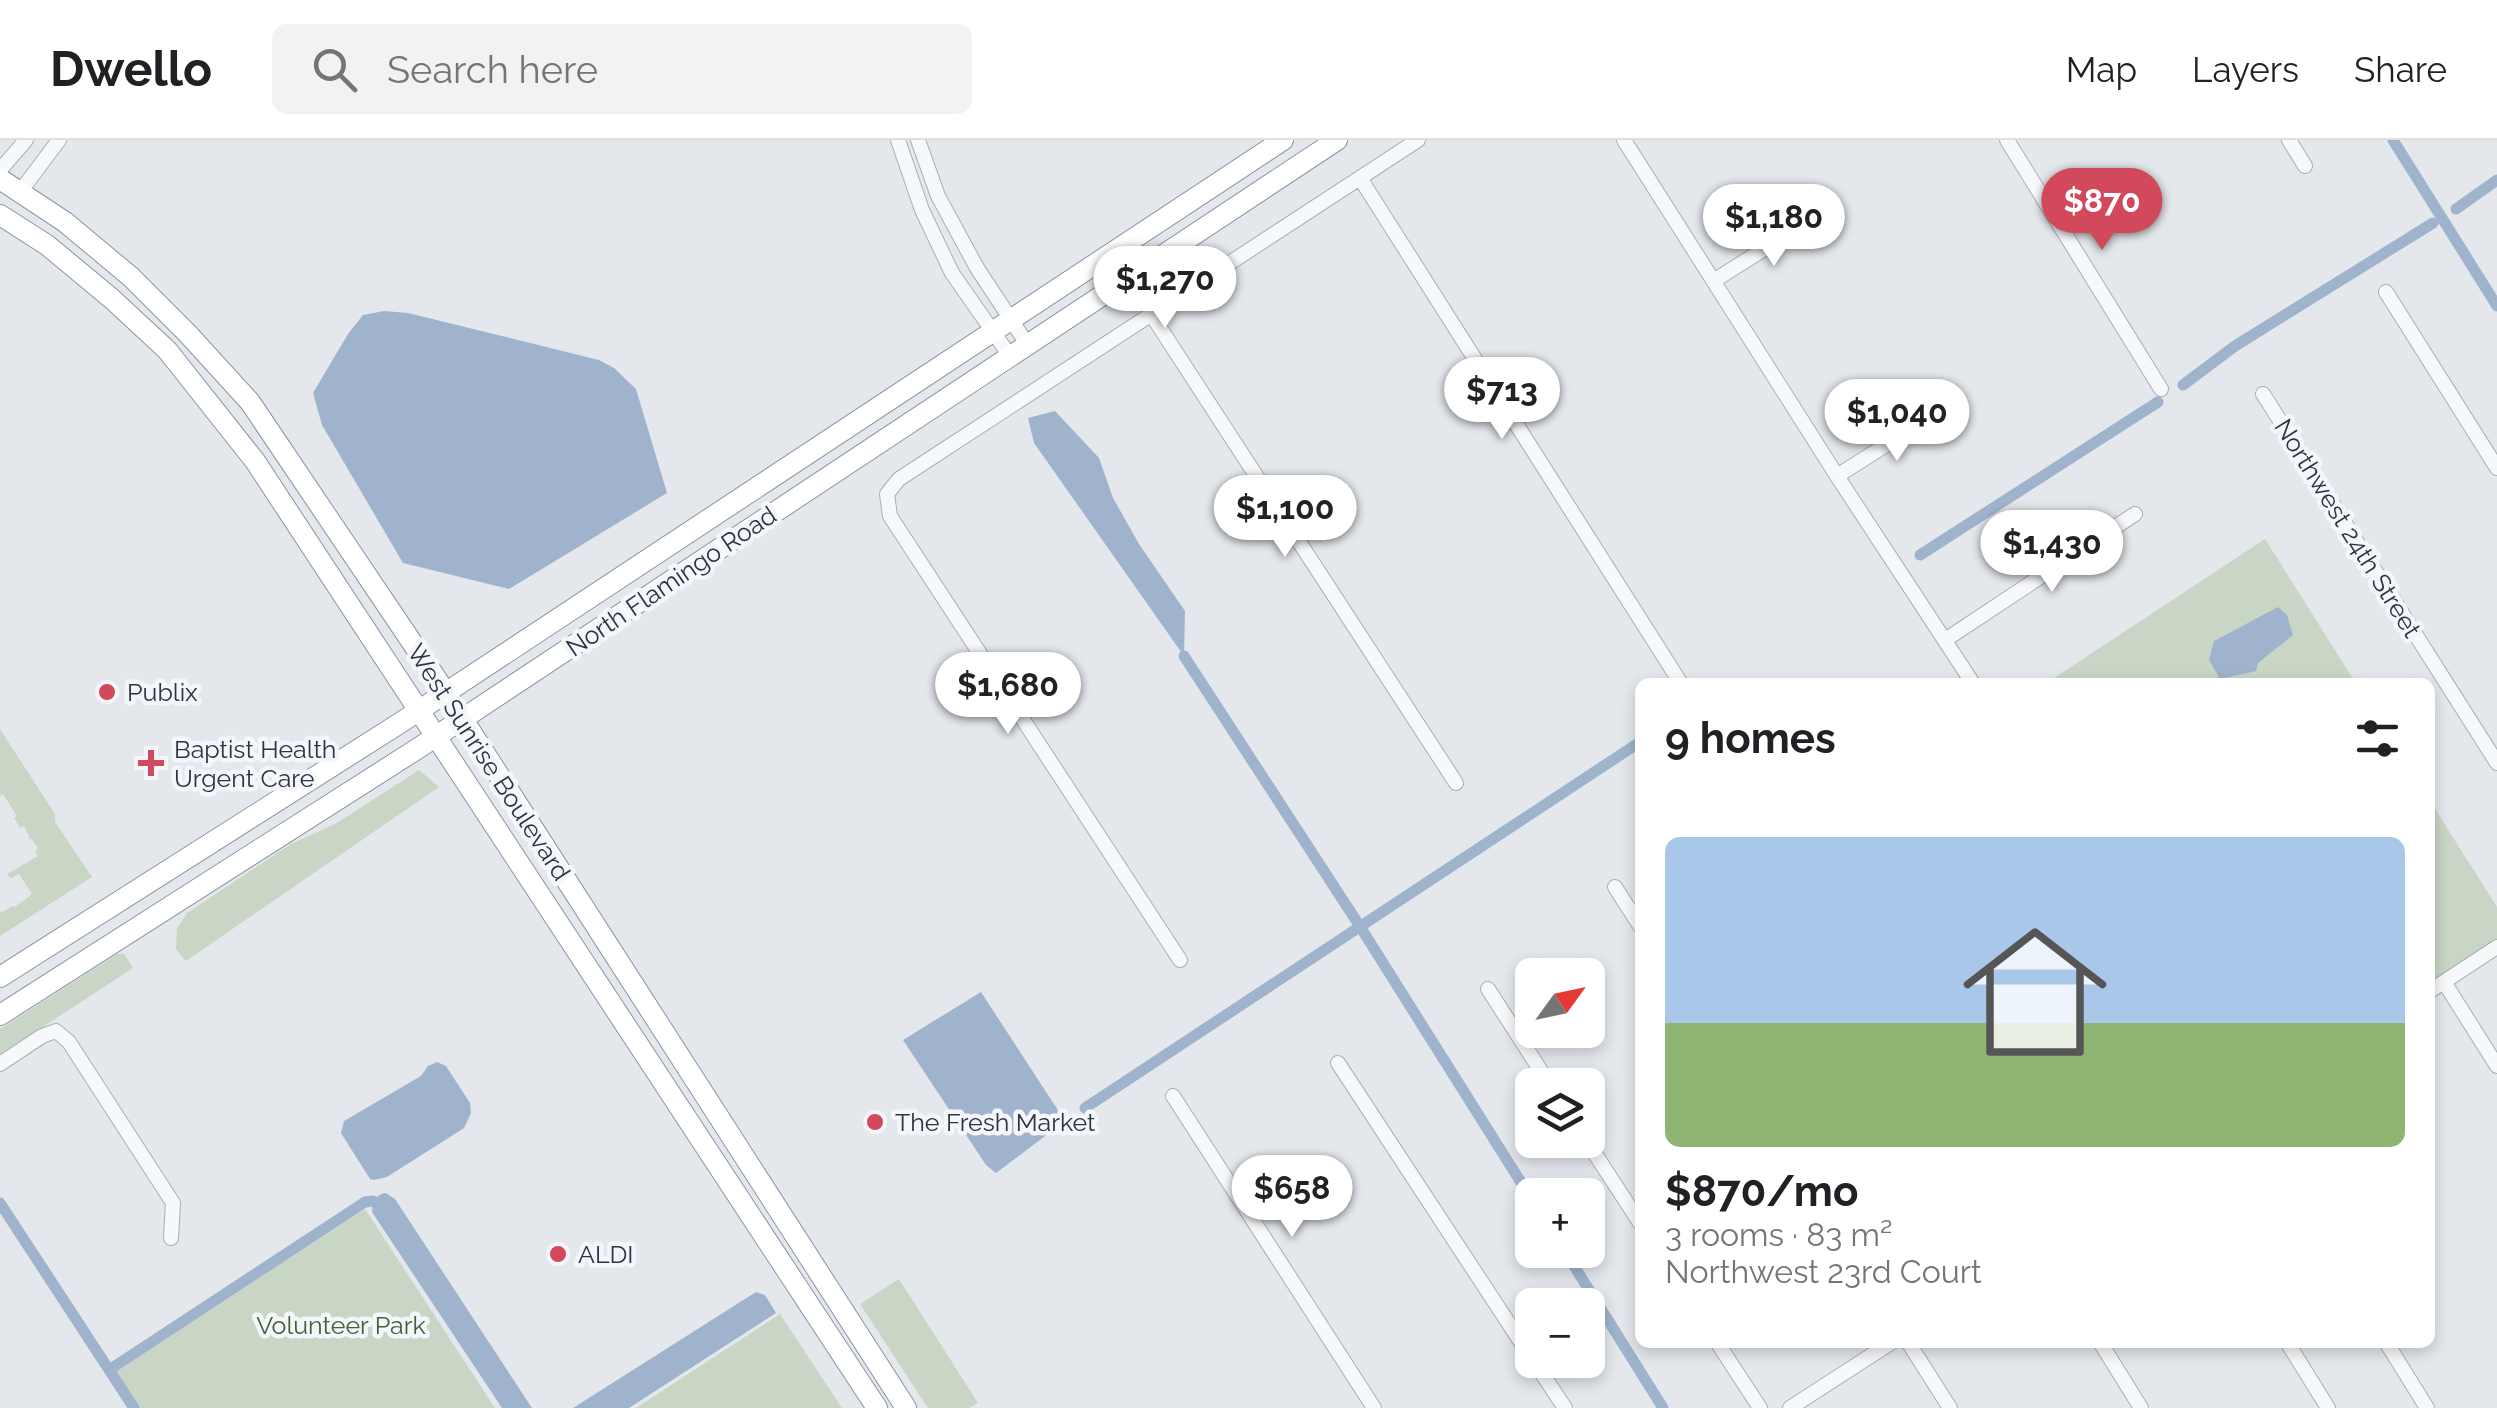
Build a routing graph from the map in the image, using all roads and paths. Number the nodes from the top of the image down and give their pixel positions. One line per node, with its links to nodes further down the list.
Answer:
1 (26, 140): 12 (street)
2 (60, 140): 15 (street)
3 (898, 140): 22 (street)
4 (918, 140): 21 (street)
5 (1283, 140): 21 (highway, North Flamingo Road)
6 (1338, 140): 23 (highway, North Flamingo Road)
7 (1418, 140): 13 (street)
8 (1624, 140): 18 (street)
9 (2007, 140): 24 (street)
10 (2290, 140): 11 (street)
11 (2305, 166)
12 (0, 170)
13 (1360, 178): 20 (street); 31 (street)
14 (0, 179): 15 (highway, West Sunrise Boulevard)
15 (20, 192): 33 (highway, West Sunrise Boulevard)
16 (0, 215): 34 (highway, West Sunrise Boulevard)
17 (1810, 220): 18 (street)
18 (1715, 280): 28 (street)
19 (2386, 292): 27 (street)
20 (1151, 314): 38 (street); 42 (street)
21 (1010, 319): 22 (highway, North Flamingo Road); 23 (street)
22 (992, 332): 23 (street); 33 (highway, North Flamingo Road)
23 (1019, 350): 35 (highway, North Flamingo Road)
24 (2161, 388)
25 (2263, 394): 37 (street, Northwest 24th Street)
26 (1933, 415): 28 (street)
27 (2497, 468)
28 (1837, 476): 30 (street)
29 (2134, 514): 30 (street)
30 (1945, 640): 32 (street)
31 (1677, 678)
32 (1969, 678)
33 (446, 693): 34 (highway, North Flamingo Road); 35 (highway, West Sunrise Boulevard)
34 (420, 710): 36 (highway, West Sunrise Boulevard); 43 (highway, North Flamingo Road)
35 (462, 720): 36 (highway, North Flamingo Road); 65 (highway, West Sunrise Boulevard)
36 (437, 736): 47 (highway, North Flamingo Road); 64 (highway, West Sunrise Boulevard)
37 (2497, 763)
38 (1456, 783)
39 (1614, 887): 40 (street)
40 (1635, 918)
41 (2497, 948): 44 (street)
42 (1180, 960)
43 (0, 977)
44 (2444, 982): 45 (street); 50 (street)
45 (2435, 988)
46 (1488, 989): 51 (street)
47 (0, 1015)
48 (1338, 1063): 56 (street)
49 (0, 1064): 55 (street)
50 (2497, 1066)
51 (1539, 1068)
52 (1173, 1096): 66 (street)
53 (1598, 1158): 54 (street)
54 (1635, 1215)
55 (172, 1238)
56 (1515, 1332)
57 (1721, 1348): 68 (street)
58 (1883, 1348): 69 (street)
59 (1912, 1348): 70 (street)
60 (2104, 1348): 71 (street)
61 (2291, 1348): 72 (street)
62 (2390, 1348): 73 (street)
63 (1545, 1378): 67 (street)
64 (877, 1408)
65 (906, 1408)
66 (1374, 1408)
67 (1565, 1408)
68 (1760, 1408)
69 (1790, 1408)
70 (1950, 1408)
71 (2141, 1408)
72 (2328, 1408)
73 (2428, 1408)

